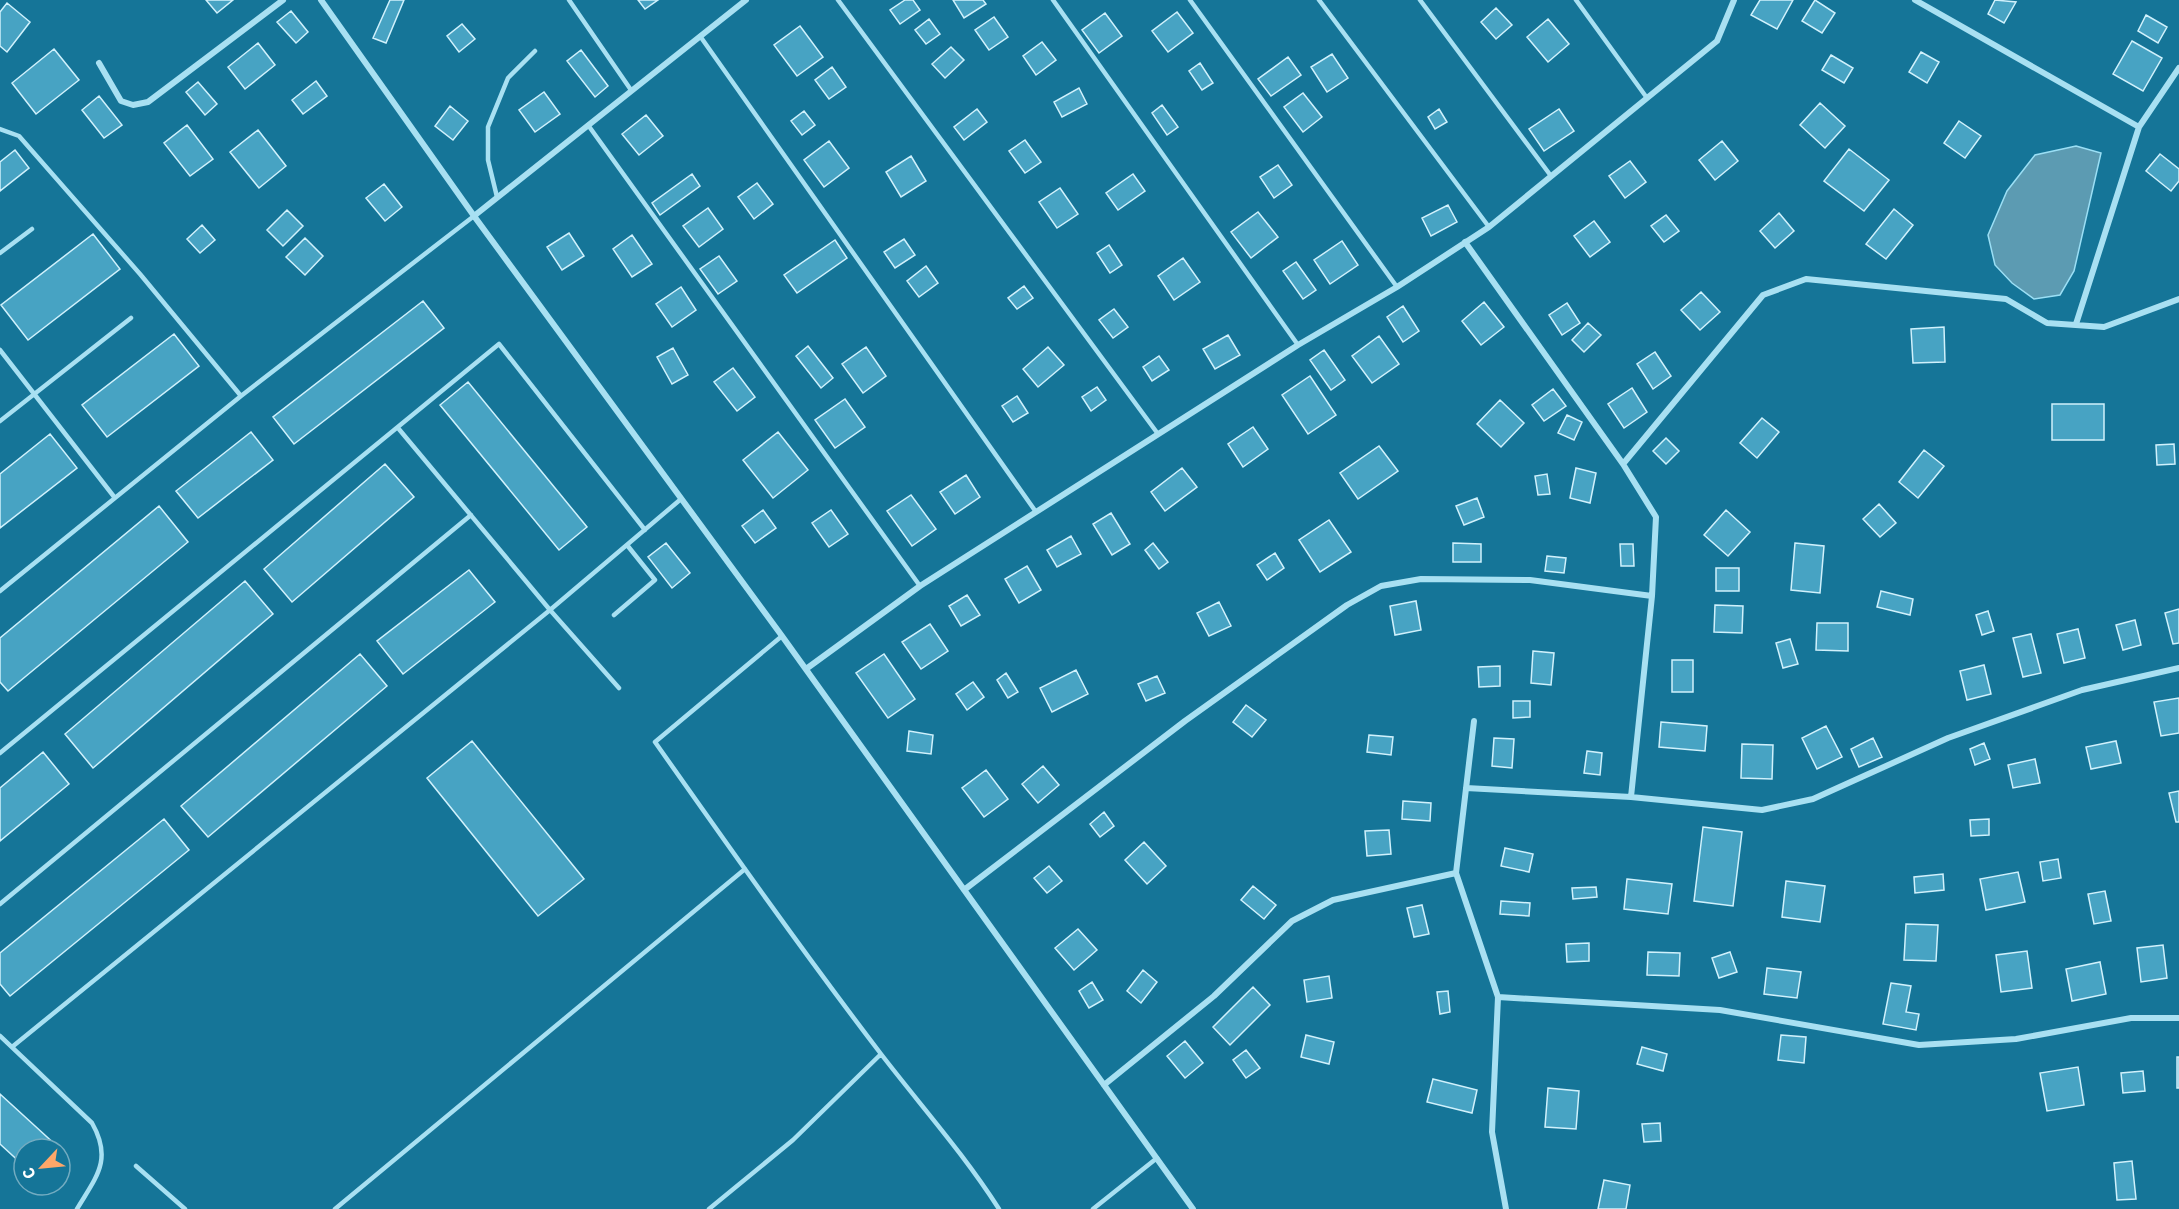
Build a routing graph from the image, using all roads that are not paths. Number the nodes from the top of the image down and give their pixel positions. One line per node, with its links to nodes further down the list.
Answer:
1 (283, 0): 15 (street)
2 (321, 0): 24 (street)
3 (569, 0): 17 (lane)
4 (746, 0): 13 (street)
5 (838, 0): 39 (lane)
6 (1053, 0): 33 (lane)
7 (1190, 0): 29 (lane)
8 (1319, 0): 25 (lane)
9 (1420, 0): 22 (lane)
10 (1576, 0): 18 (lane)
11 (1734, 0): 18 (street)
12 (1915, 0): 20 (street)
13 (700, 36): 17 (street); 43 (lane)
14 (535, 51): 23 (lane)
15 (99, 63)
16 (2179, 68): 20 (street)
17 (631, 90): 19 (street)
18 (1647, 98): 22 (street)
19 (588, 125): 23 (street); 47 (lane)
20 (2139, 127): 32 (street)
21 (0, 129): 36 (lane)
22 (1551, 176): 25 (street)
23 (497, 197): 24 (street)
24 (474, 216): 36 (lane); 42 (street)
25 (1489, 227): 27 (street)
26 (32, 229): 28 (lane)
27 (1465, 242): 29 (street); 40 (street)
28 (0, 252)
29 (1397, 287): 33 (street)
30 (2179, 299): 32 (street)
31 (131, 318): 35 (lane)
32 (2076, 324): 40 (street)
33 (1298, 345): 39 (street)
34 (0, 350): 35 (lane)
35 (34, 394): 37 (lane); 41 (lane)
36 (241, 396): 41 (lane)
37 (0, 421)
38 (398, 428): 44 (lane); 45 (lane); 57 (lane)
39 (1158, 434): 43 (street)
40 (1623, 464): 49 (street)
41 (115, 498): 48 (lane)
42 (681, 499): 45 (lane); 52 (street)
43 (1036, 512): 47 (street)
44 (471, 515): 50 (lane); 63 (lane)
45 (645, 531): 46 (lane)
46 (627, 545): 50 (lane); 51 (lane)
47 (920, 586): 54 (street)
48 (0, 591)
49 (1652, 596): 59 (street); 62 (street)
50 (550, 610): 55 (lane); 67 (lane)
51 (614, 615)
52 (782, 636): 54 (street); 60 (lane)
53 (2179, 668): 59 (street)
54 (806, 669): 62 (street)
55 (619, 688)
56 (1474, 721): 58 (street)
57 (0, 753)
58 (1466, 788): 59 (street); 61 (street)
59 (1631, 798)
60 (745, 869): 68 (lane); 74 (lane)
61 (1456, 873): 64 (street); 69 (street)
62 (964, 890): 69 (street)
63 (0, 904)
64 (1498, 997): 65 (street); 79 (street)
65 (2179, 1018)
66 (0, 1036): 67 (lane)
67 (12, 1047): 72 (lane)
68 (881, 1054): 75 (lane); 76 (lane)
69 (1104, 1085): 70 (street)
70 (1157, 1158): 77 (lane); 78 (street)
71 (136, 1166): 73 (lane)
72 (77, 1209)
73 (185, 1209)
74 (335, 1209)
75 (709, 1209)
76 (999, 1209)
77 (1093, 1209)
78 (1193, 1209)
79 (1506, 1209)

